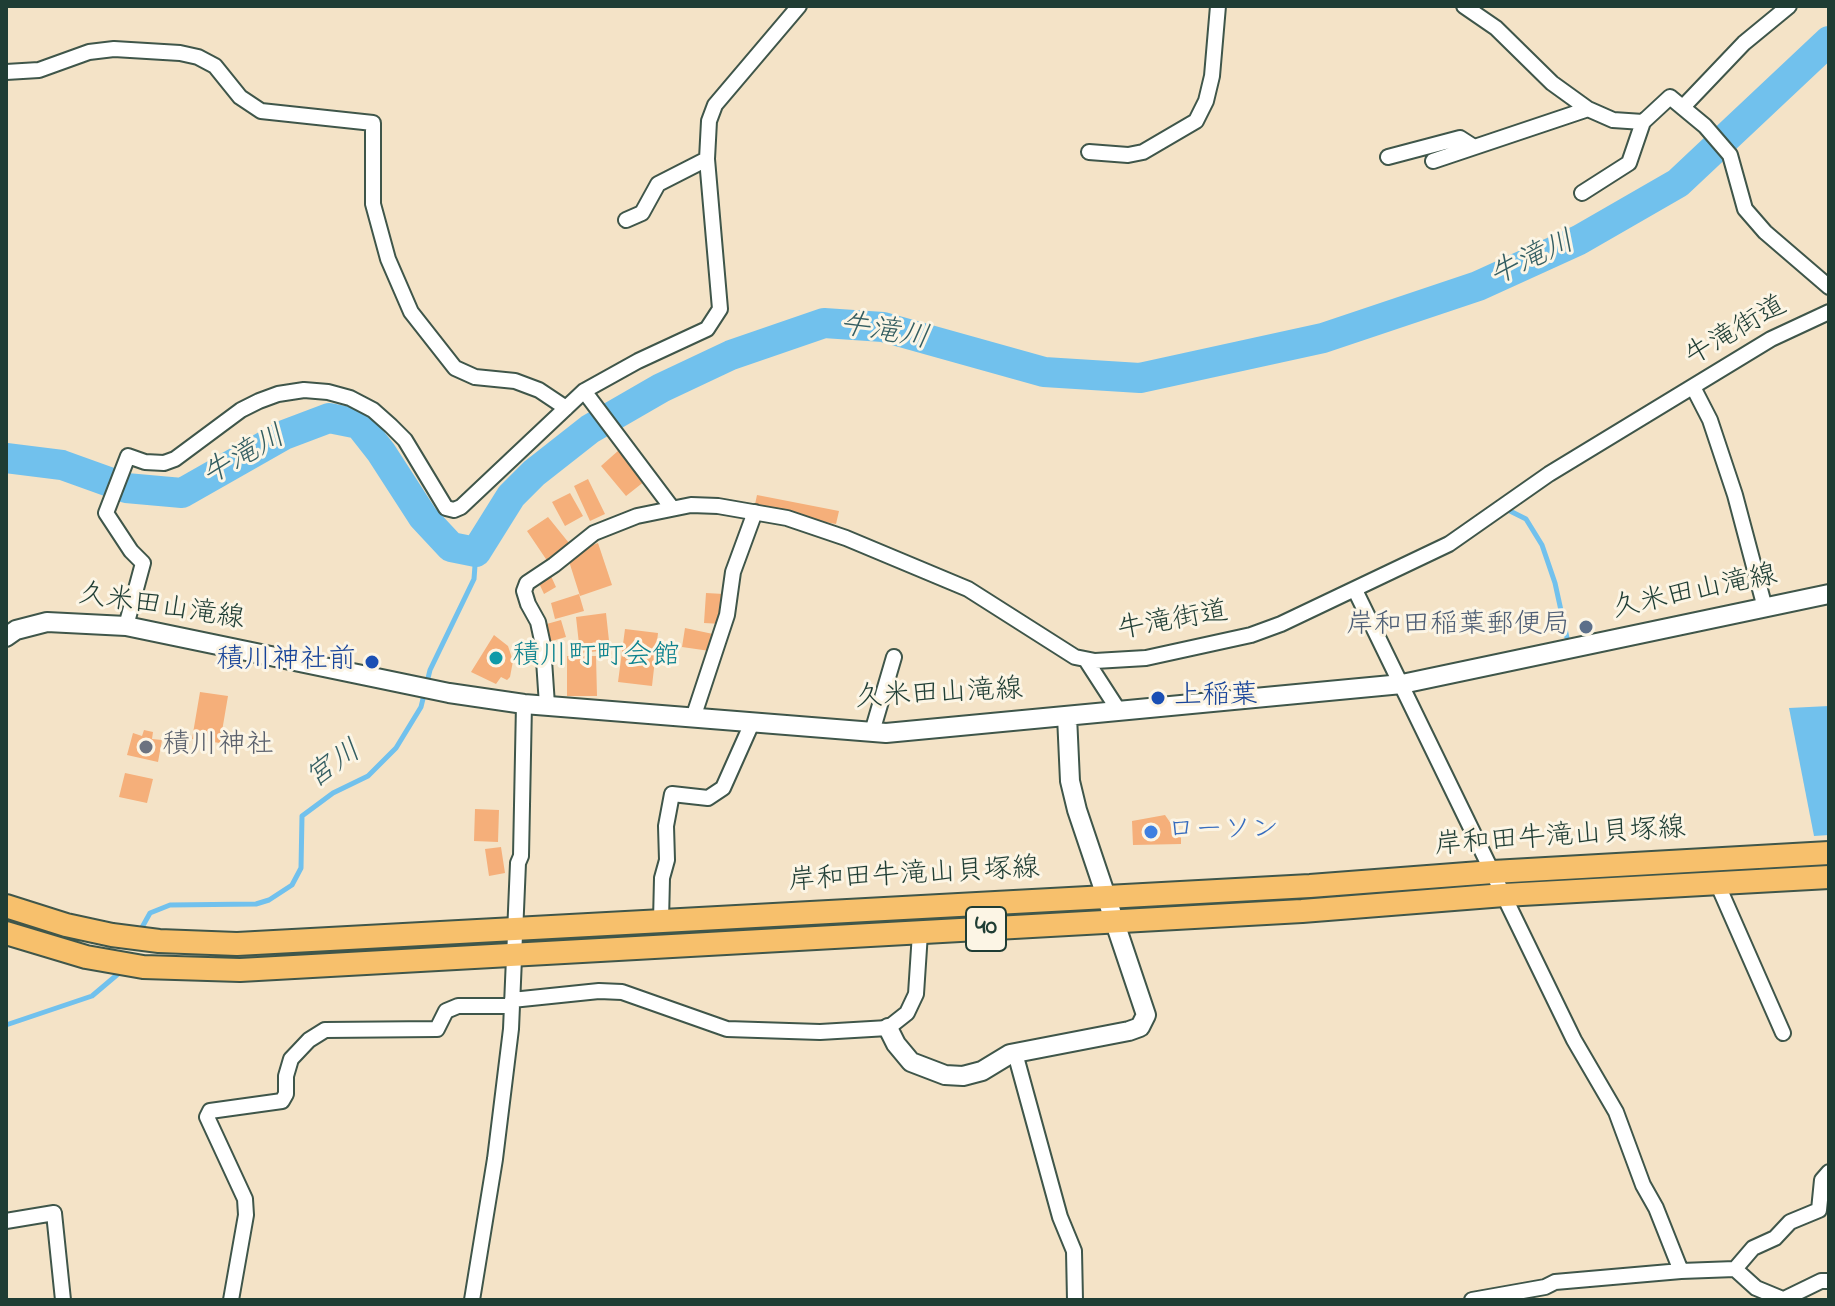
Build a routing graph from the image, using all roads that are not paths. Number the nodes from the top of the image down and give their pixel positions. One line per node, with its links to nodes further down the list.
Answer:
1 (799, 6): 12 (street)
2 (1218, 6): 10 (street)
3 (1464, 6): 7 (street)
4 (1789, 6): 6 (street)
5 (6, 72): 20 (street)
6 (1683, 107): 8 (street); 16 (street)
7 (1588, 109): 8 (street); 9 (street)
8 (1643, 122): 14 (street)
9 (1474, 147): 11 (street); 13 (street)
10 (1089, 152)
11 (1388, 157)
12 (707, 159): 15 (street); 19 (street)
13 (1433, 161)
14 (1582, 193)
15 (626, 220)
16 (1829, 287)
17 (1829, 312): 18 (street, 牛滝街道)
18 (1693, 387): 23 (street, 牛滝街道); 25 (street)
19 (584, 391): 20 (street); 21 (street)
20 (566, 408): 26 (street)
21 (672, 508): 22 (street, 牛滝街道); 32 (street, 牛滝街道)
22 (755, 512): 29 (street, 牛滝街道); 35 (street)
23 (1355, 590): 29 (street, 牛滝街道); 30 (street)
24 (1829, 594): 25 (street, 久米田山滝線)
25 (1765, 608): 30 (street, 久米田山滝線)
26 (126, 626): 27 (street, 久米田山滝線); 31 (street, 久米田山滝線)
27 (6, 637)
28 (894, 657): 37 (street)
29 (1086, 660): 33 (street)
30 (1402, 684): 33 (street, 久米田山滝線); 39 (street)
31 (524, 704): 32 (street, 久米田山滝線); 47 (street)
32 (547, 705): 35 (street, 久米田山滝線)
33 (1119, 711): 34 (street, 久米田山滝線)
34 (1067, 716): 37 (street, 久米田山滝線); 43 (street)
35 (693, 718): 36 (street, 久米田山滝線)
36 (752, 723): 37 (street, 久米田山滝線); 45 (street)
37 (872, 732)
38 (1829, 853): 39 (main road, 岸和田牛滝山貝塚線 / 40)
39 (1493, 872): 42 (street); 43 (main road, 岸和田牛滝山貝塚線 / 40)
40 (1829, 877): 41 (main road, 岸和田牛滝山貝塚線 / 40)
41 (1717, 883): 42 (main road, 岸和田牛滝山貝塚線 / 40); 53 (street)
42 (1504, 895): 46 (main road, 岸和田牛滝山貝塚線 / 40); 58 (street)
43 (1108, 897): 45 (main road, 岸和田牛滝山貝塚線 / 40); 46 (street)
44 (6, 906): 47 (main road, 岸和田牛滝山貝塚線 / 40)
45 (661, 921): 47 (main road, 岸和田牛滝山貝塚線 / 40)
46 (1115, 922): 49 (main road, 岸和田牛滝山貝塚線 / 40); 54 (street)
47 (514, 930): 50 (street)
48 (6, 933): 50 (main road, 岸和田牛滝山貝塚線 / 40)
49 (920, 933): 50 (main road, 岸和田牛滝山貝塚線 / 40); 52 (street)
50 (514, 955): 51 (street)
51 (512, 1003): 52 (street); 64 (street); 65 (street)
52 (888, 1028): 54 (street)
53 (1783, 1033)
54 (1015, 1053): 66 (street)
55 (1829, 1172): 57 (street)
56 (6, 1221): 63 (street)
57 (1735, 1269): 58 (street); 61 (street)
58 (1681, 1271): 60 (street)
59 (1829, 1281): 62 (street)
60 (1545, 1294): 67 (street)
61 (1756, 1294): 62 (street)
62 (1784, 1299)
63 (63, 1300)
64 (231, 1300)
65 (472, 1300)
66 (1075, 1300)
67 (1472, 1300)

